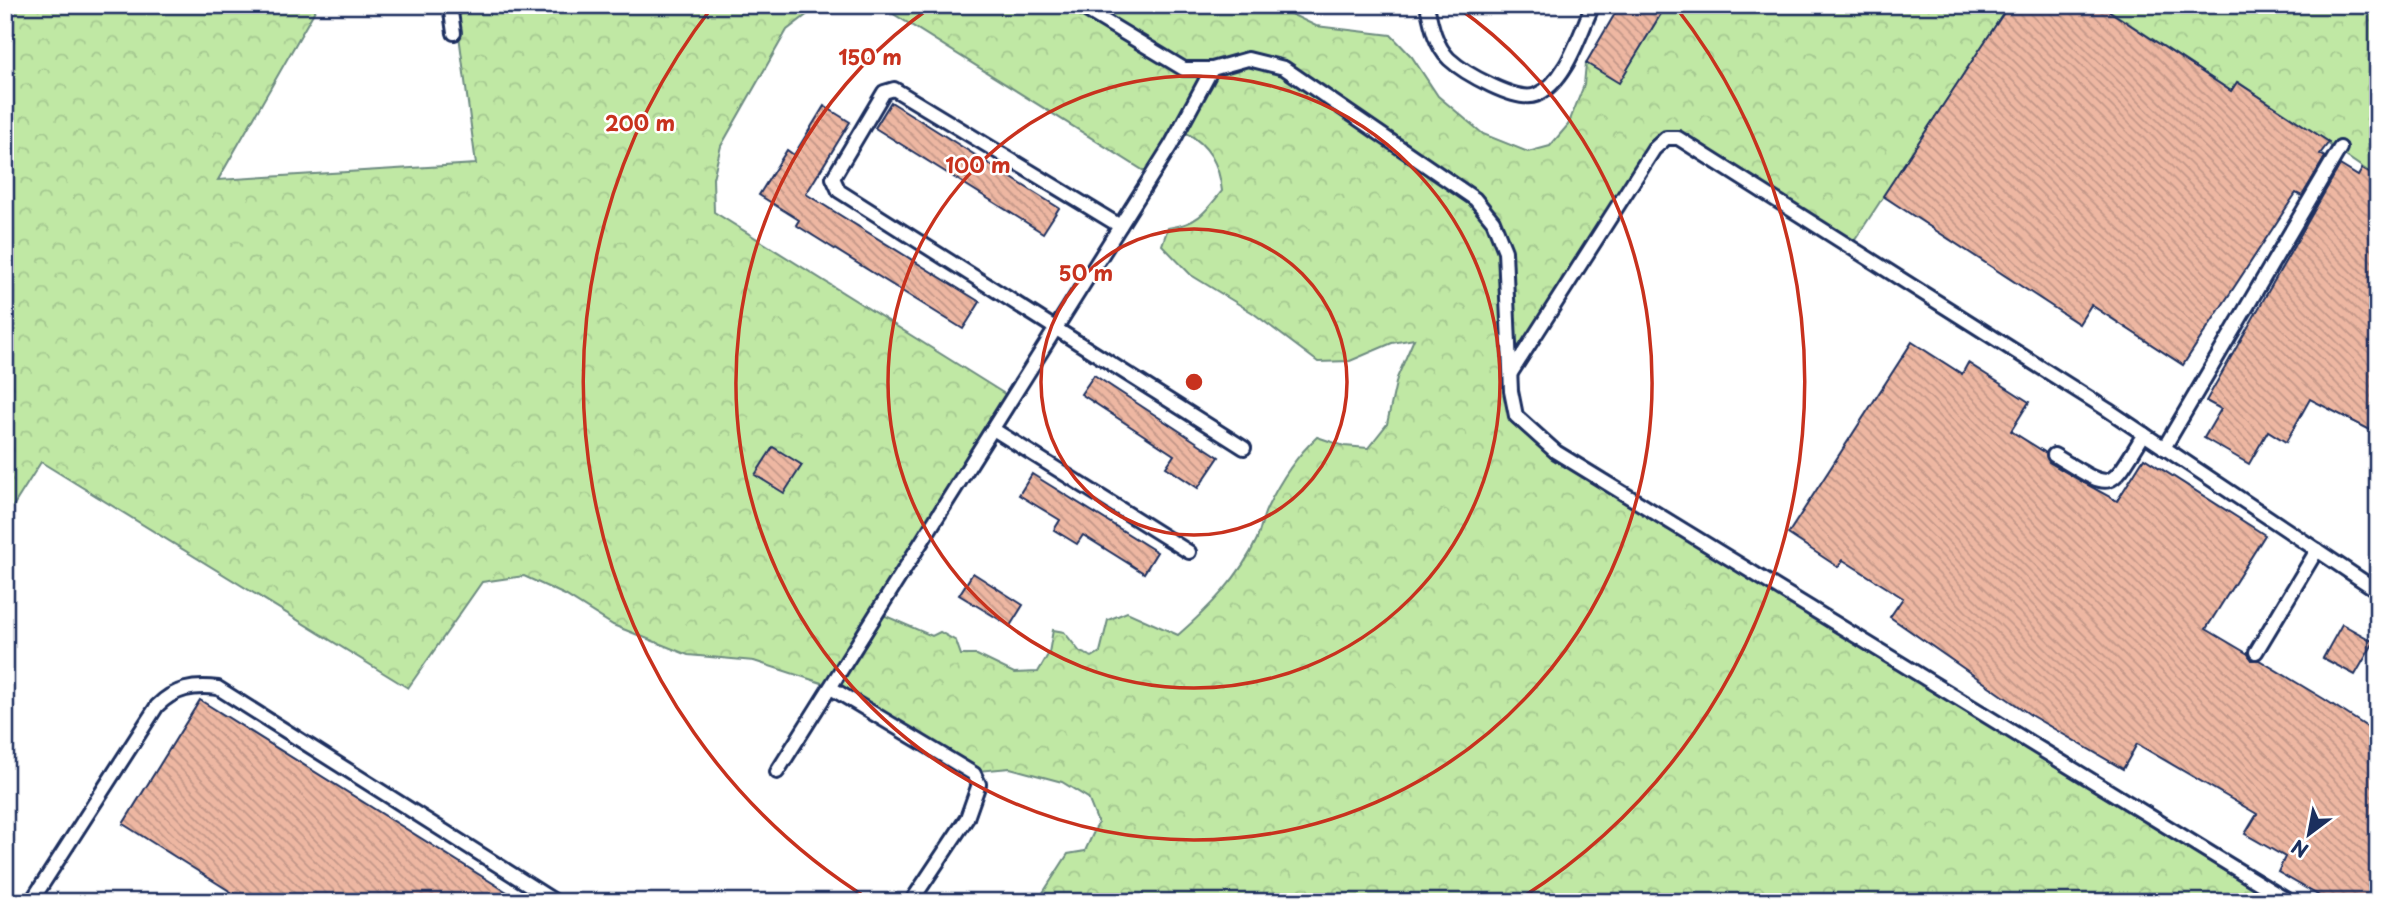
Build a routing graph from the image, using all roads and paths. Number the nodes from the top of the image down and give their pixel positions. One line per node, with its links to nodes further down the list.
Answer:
1 (450, 5): 5 (lane)
2 (1078, 5): 6 (lane)
3 (1427, 5): 4 (lane)
4 (1593, 5)
5 (454, 33)
6 (1212, 69): 8 (lane); 10 (lane)
7 (2340, 148): 13 (lane)
8 (1120, 226): 9 (lane); 9 (lane)
9 (1055, 330): 11 (lane); 14 (lane)
10 (1511, 373): 12 (lane); 25 (lane)
11 (993, 429): 17 (lane); 20 (lane)
12 (2144, 434): 13 (lane); 15 (lane)
13 (2164, 447): 16 (lane)
14 (1244, 448)
15 (2054, 455)
16 (2317, 550): 18 (lane); 19 (lane)
17 (1189, 552)
18 (2378, 591)
19 (2256, 652)
20 (831, 688): 21 (lane); 24 (lane)
21 (777, 772)
22 (31, 902): 23 (lane)
23 (556, 902)
24 (911, 902)
25 (2290, 902)

